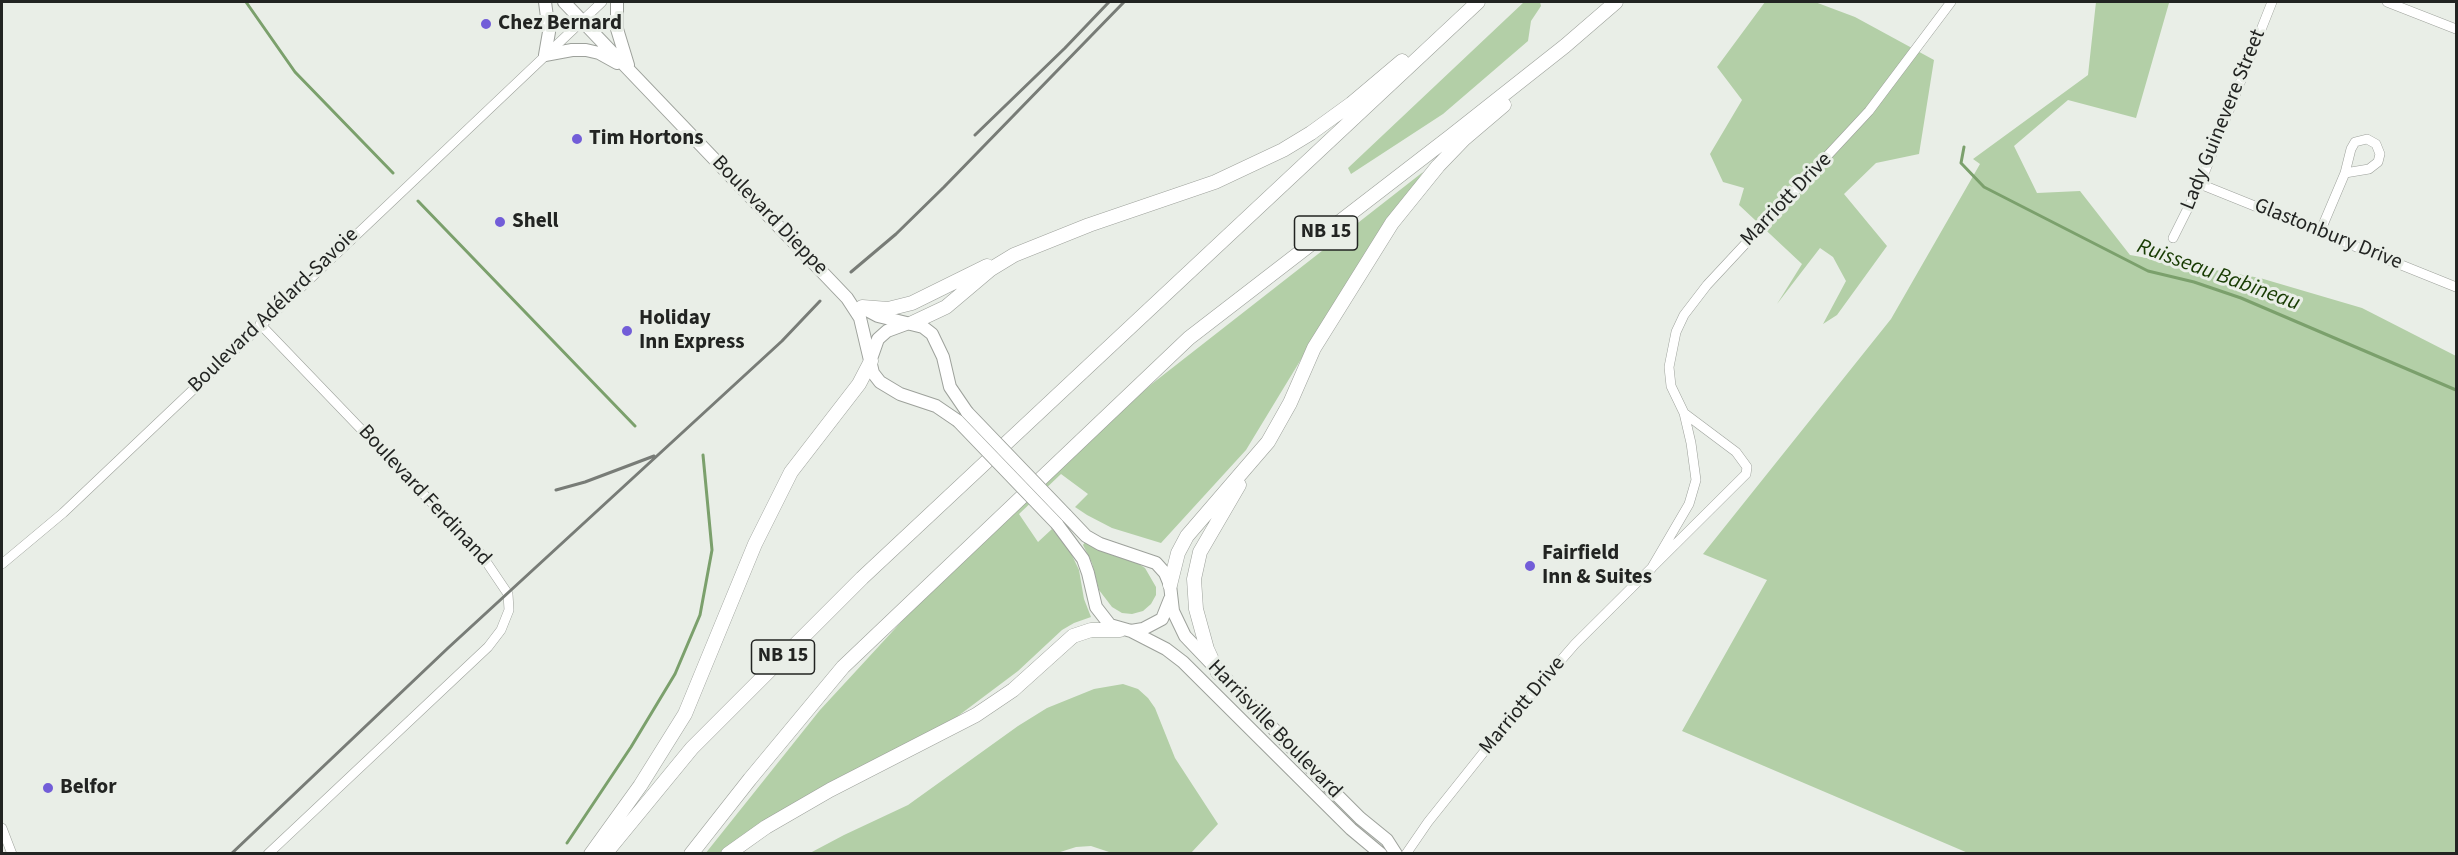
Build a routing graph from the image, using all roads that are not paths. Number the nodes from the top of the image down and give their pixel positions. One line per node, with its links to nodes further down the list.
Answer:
1 (545, 2): 14 (main road)
2 (564, 2): 11 (main road, Boulevard Dieppe)
3 (602, 2): 11 (street, Boulevard Adélard-Savoie)
4 (617, 2): 15 (main road)
5 (1472, 2): 20 (highway)
6 (1478, 2): 41 (highway, NB 15)
7 (1616, 2): 13 (highway, NB 15)
8 (1951, 2): 27 (street, Marriott Drive)
9 (2272, 2): 17 (street, Lady Guinevere Street)
10 (2387, 2): 12 (street)
11 (586, 25): 14 (street, Boulevard Adélard-Savoie); 15 (main road, Boulevard Dieppe)
12 (2457, 29)
13 (1565, 46): 29 (highway); 42 (highway, NB 15)
14 (545, 55): 15 (main road); 25 (street, Boulevard Adélard-Savoie)
15 (629, 69): 22 (main road, Boulevard Dieppe)
16 (2344, 173): 18 (street)
17 (2200, 184): 18 (street, Glastonbury Drive); 19 (street, Lady Guinevere Street)
18 (2320, 232): 21 (street, Glastonbury Drive)
19 (2173, 238)
20 (1014, 255): 23 (highway); 24 (highway)
21 (2457, 286)
22 (847, 298): 23 (main road); 26 (main road)
23 (861, 307): 24 (main road)
24 (912, 323): 26 (main road); 28 (main road)
25 (260, 324): 31 (street, Boulevard Adélard-Savoie); 39 (street, Boulevard Ferdinand)
26 (871, 361): 28 (main road); 40 (highway)
27 (1684, 413): 32 (street, Marriott Drive); 32 (street, Marriott Drive)
28 (963, 416): 30 (main road, Harrisville Boulevard, bridge)
29 (1250, 465): 33 (highway); 35 (highway)
30 (1061, 520): 33 (main road, Harrisville Boulevard); 34 (main road, Harrisville Boulevard)
31 (2, 564)
32 (1651, 569): 47 (street, Marriott Drive)
33 (1171, 590): 34 (main road); 35 (main road, Harrisville Boulevard)
34 (1125, 631): 37 (main road, Harrisville Boulevard); 43 (highway)
35 (1218, 673): 46 (main road, Harrisville Boulevard)
36 (2, 828): 38 (street)
37 (1351, 829): 44 (main road); 45 (main road, Harrisville Boulevard)
38 (12, 854)
39 (268, 854)
40 (591, 854)
41 (605, 854)
42 (691, 854)
43 (728, 854)
44 (1365, 854)
45 (1381, 854)
46 (1396, 854)
47 (1406, 854)

